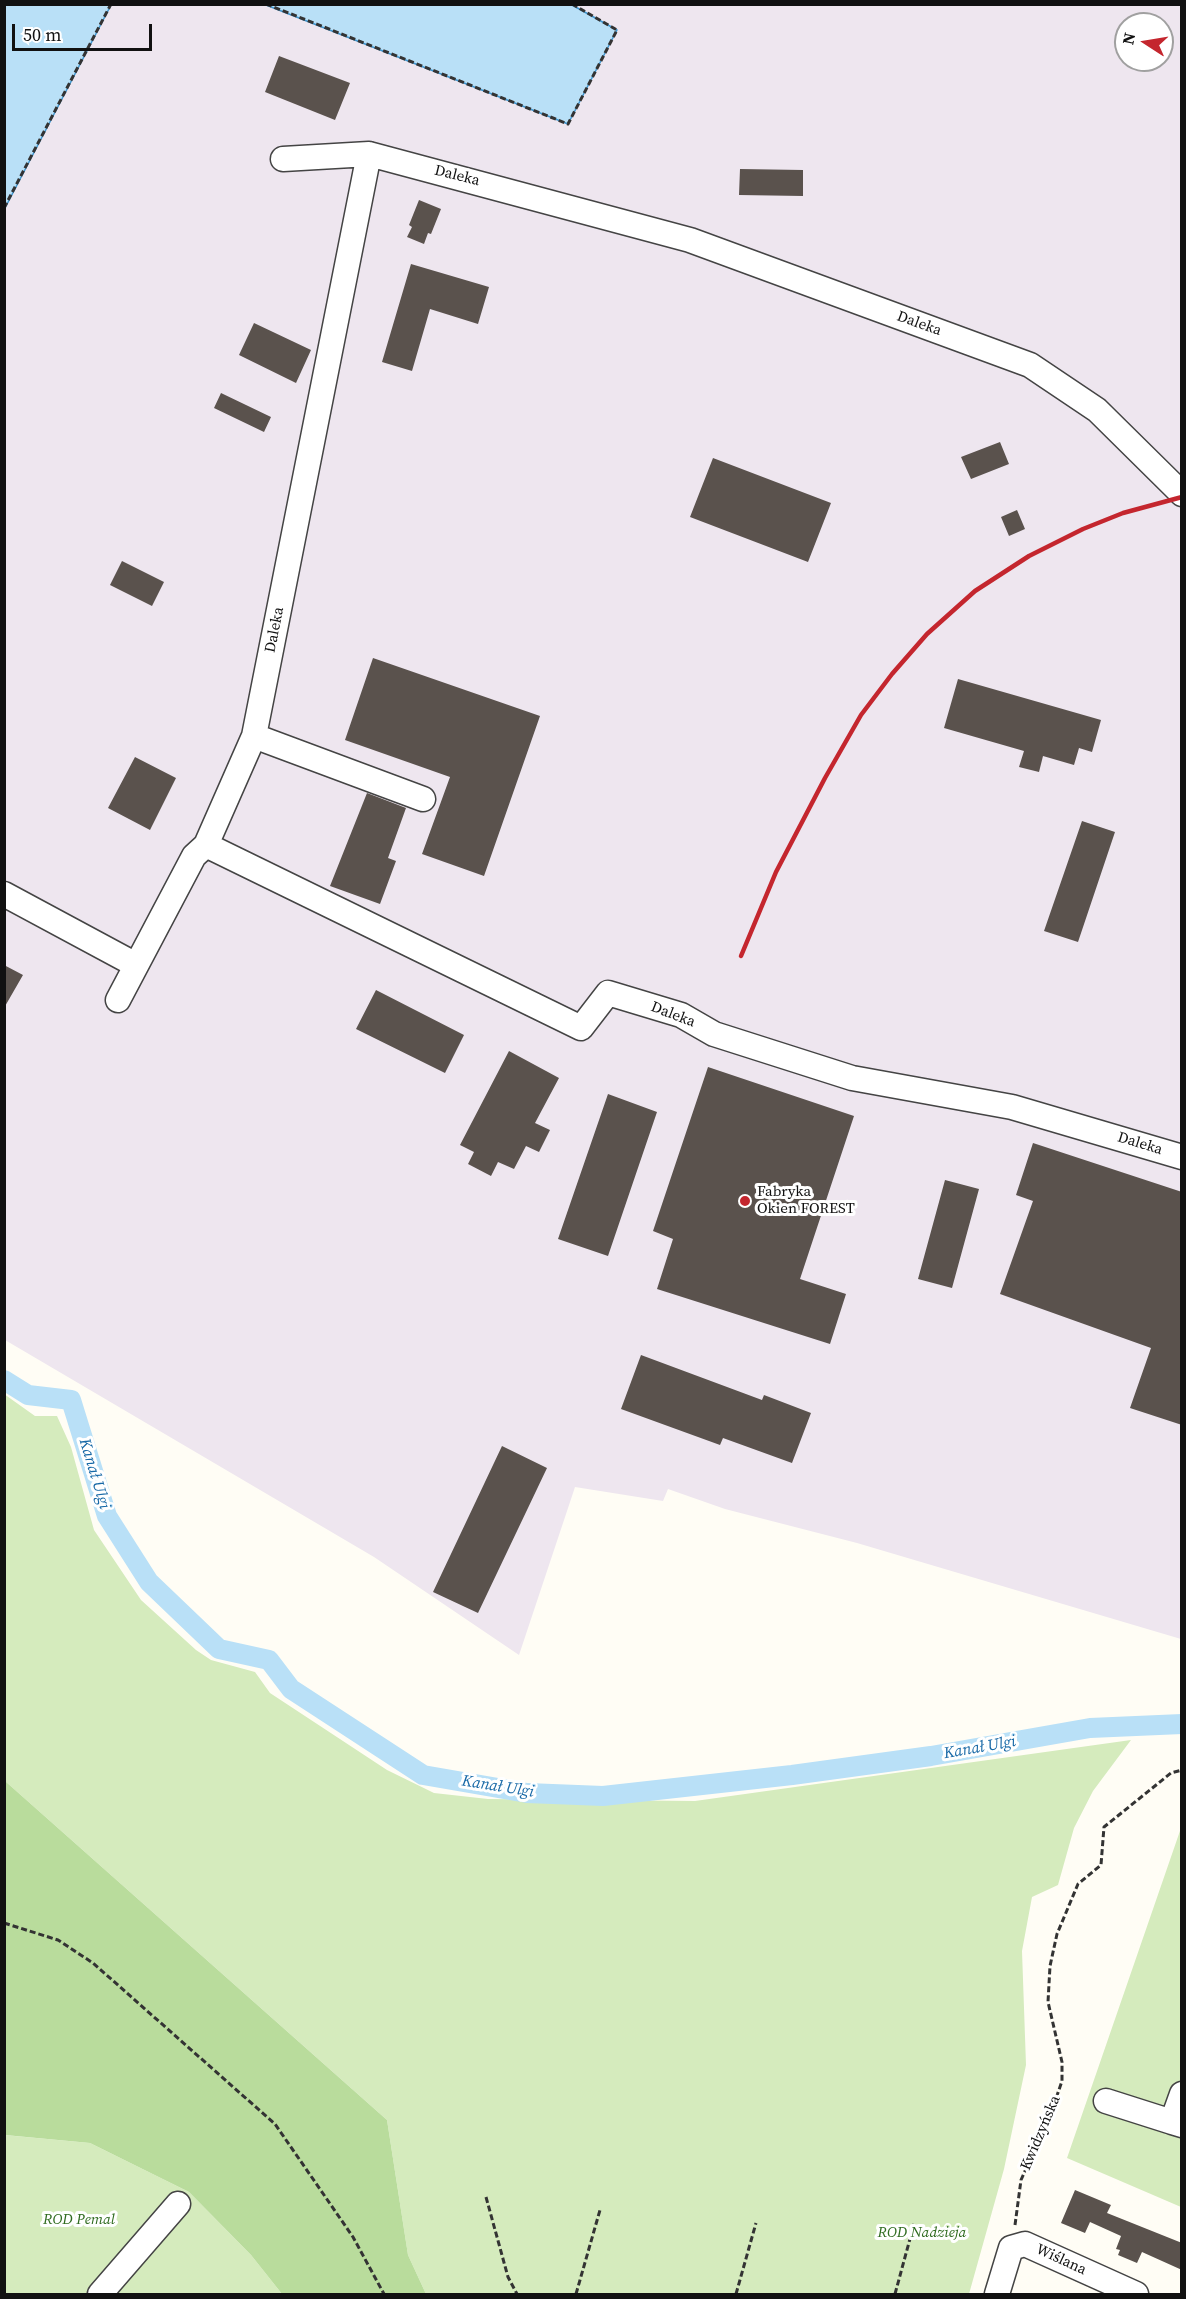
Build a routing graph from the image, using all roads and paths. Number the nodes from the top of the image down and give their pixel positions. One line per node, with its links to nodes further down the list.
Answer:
1 (111, 4): 6 (path)
2 (266, 4): 3 (path)
3 (572, 4)
4 (369, 154): 5 (street); 7 (street, Daleka); 8 (street, Daleka)
5 (283, 159)
6 (4, 208)
7 (1182, 494)
8 (254, 736): 9 (street); 10 (street, Daleka)
9 (423, 799)
10 (206, 845): 12 (street, Daleka); 14 (street, Daleka)
11 (4, 894): 12 (street)
12 (136, 965): 13 (street, Daleka)
13 (118, 1000)
14 (1182, 1157)
15 (1182, 1770): 25 (path, Kwidzyńska)
16 (4, 1923): 27 (path)
17 (1182, 2094): 19 (street)
18 (1106, 2101): 19 (street)
19 (1177, 2124)
20 (486, 2197): 28 (path)
21 (178, 2204): 26 (street)
22 (600, 2210): 29 (path)
23 (756, 2223): 30 (path)
24 (914, 2224): 31 (path)
25 (1018, 2244): 32 (street); 33 (street, Wiślana)
26 (100, 2295)
27 (384, 2295)
28 (517, 2295)
29 (576, 2295)
30 (736, 2295)
31 (895, 2295)
32 (997, 2295)
33 (1136, 2295)

